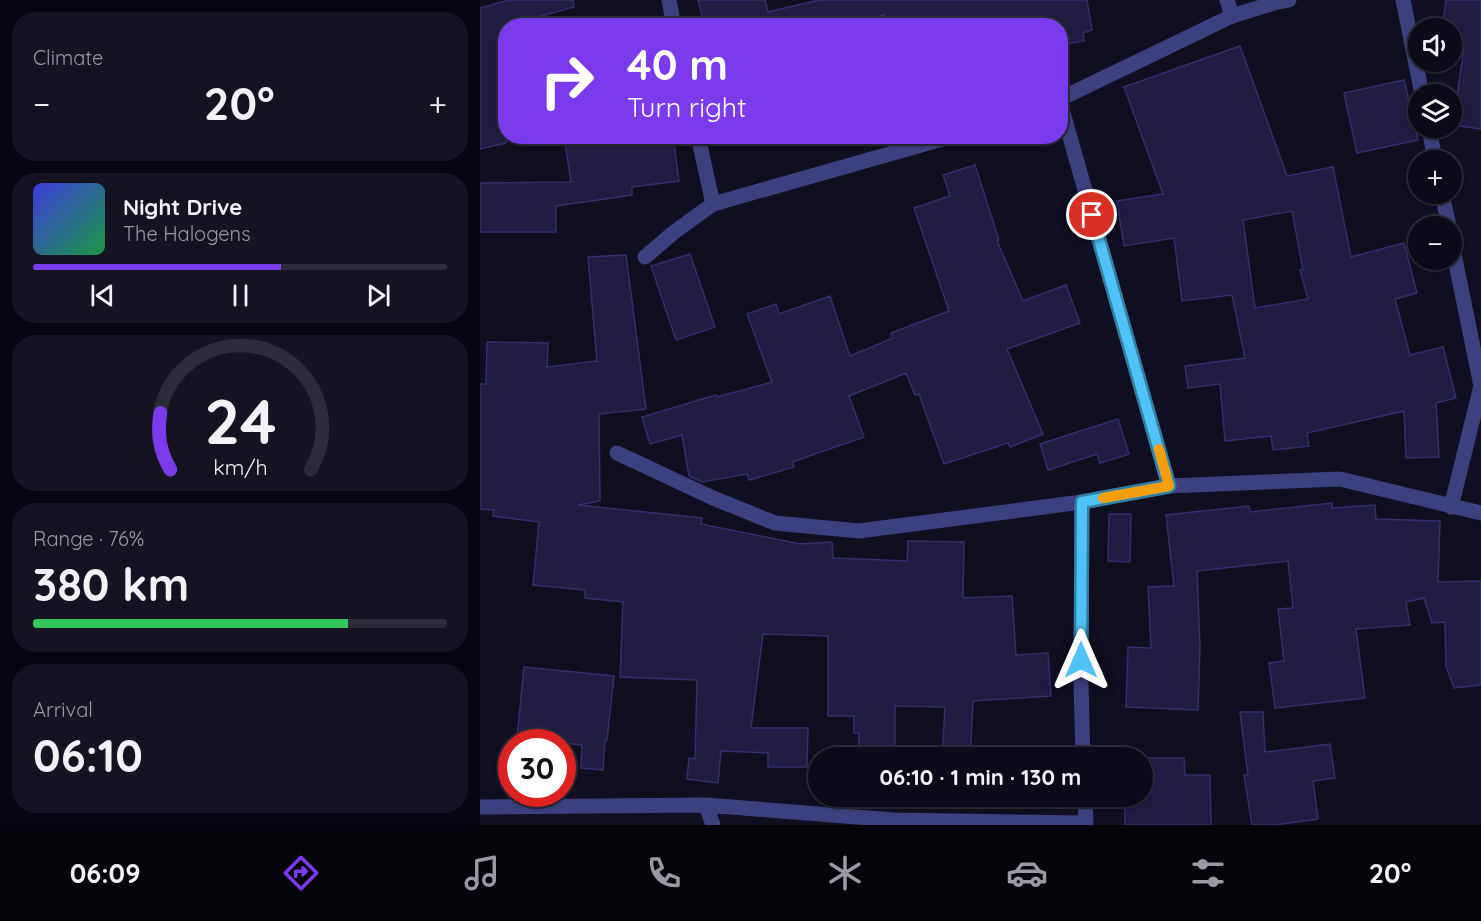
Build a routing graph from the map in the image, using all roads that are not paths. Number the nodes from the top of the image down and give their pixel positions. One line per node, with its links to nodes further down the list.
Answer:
1 (669, 0): 6 (street)
2 (1227, 0): 5 (street)
3 (1288, 0): 5 (street)
4 (1403, 0): 7 (street)
5 (1232, 16): 8 (street)
6 (672, 18)
7 (1420, 84)
8 (1068, 97)
9 (1068, 129): 16 (street)
10 (700, 144): 12 (street)
11 (924, 144): 12 (street)
12 (713, 204): 13 (street)
13 (645, 257)
14 (1457, 270): 18 (street)
15 (616, 453): 17 (street)
16 (1169, 486): 17 (street); 18 (street)
17 (1082, 502): 20 (street)
18 (1451, 507): 19 (street)
19 (1481, 513)
20 (1083, 747)
21 (706, 805): 22 (street); 24 (street); 25 (street)
22 (480, 807)
23 (1085, 807): 24 (street)
24 (1086, 824)
25 (713, 825)

